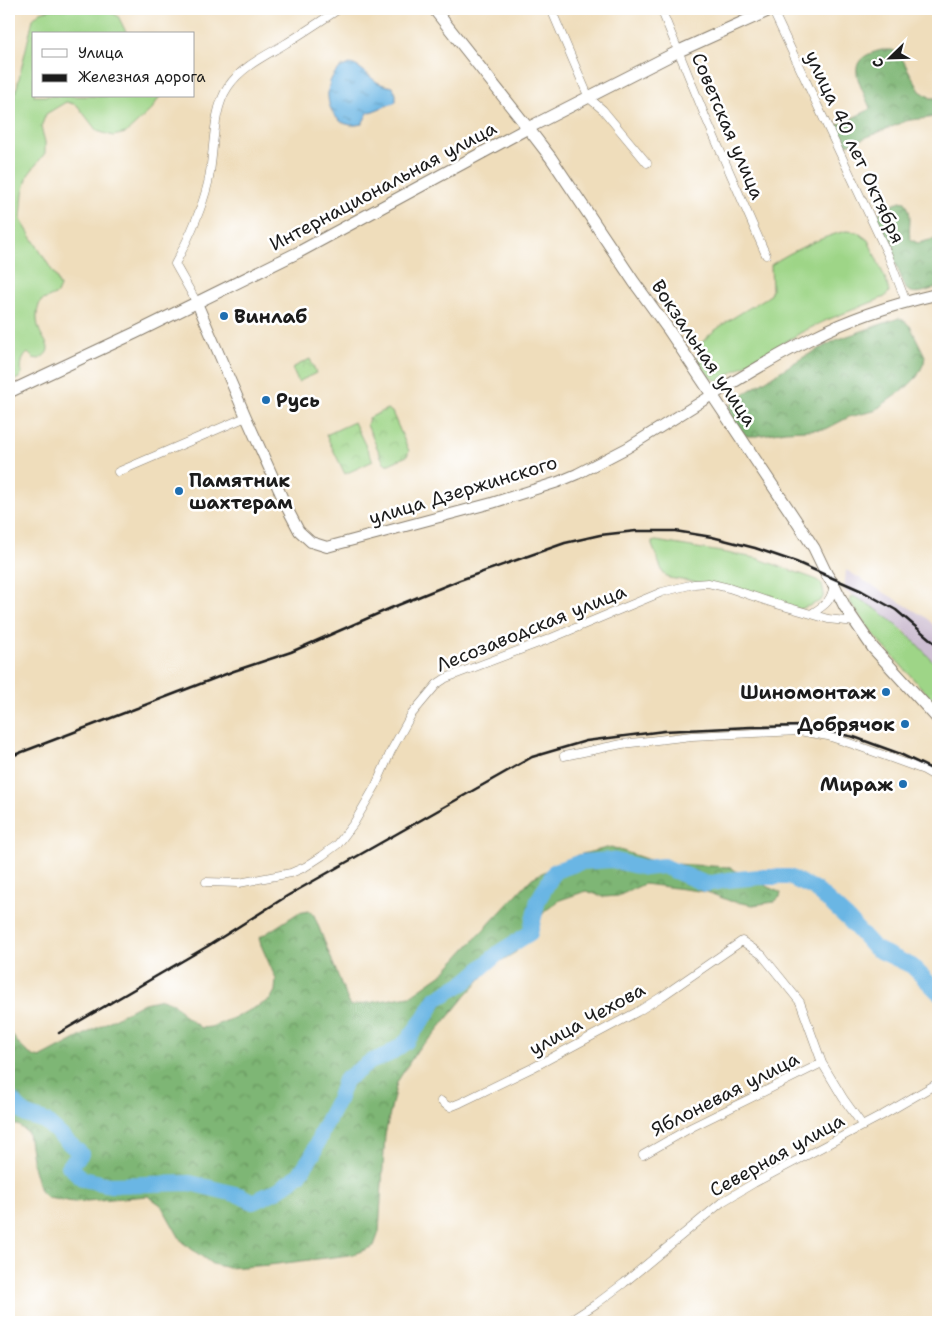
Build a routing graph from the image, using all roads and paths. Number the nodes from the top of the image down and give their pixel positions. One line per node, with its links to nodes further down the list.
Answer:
1 (339, 9): 13 (street)
2 (434, 9): 8 (main road, Вокзальная улица)
3 (551, 9): 7 (street)
4 (661, 9): 6 (street, Советская улица)
5 (772, 9): 6 (main road, Интернациональная улица); 12 (street, улица 40 лет Октября)
6 (678, 51): 7 (main road, Интернациональная улица); 10 (street, Советская улица)
7 (588, 98): 8 (main road, Интернациональная улица); 9 (street)
8 (528, 128): 13 (main road, Интернациональная улица); 15 (main road, Вокзальная улица)
9 (647, 163)
10 (766, 256)
11 (938, 294): 12 (main road, улица Дзержинского)
12 (906, 302): 15 (main road, улица Дзержинского)
13 (197, 303): 14 (main road, Интернациональная улица); 16 (street, улица Дзержинского)
14 (9, 392)
15 (712, 395): 16 (street, улица Дзержинского); 18 (main road, Вокзальная улица)
16 (246, 417): 17 (street)
17 (118, 472)
18 (834, 585): 19 (street); 20 (main road, Вокзальная улица)
19 (811, 614): 20 (street, Лесозаводская улица); 24 (street, Лесозаводская улица)
20 (855, 622): 21 (main road, Вокзальная улица)
21 (938, 719)
22 (564, 756): 23 (street)
23 (938, 778)
24 (206, 882)
25 (822, 1063): 27 (street, улица Чехова); 28 (street); 29 (street, Яблоневая улица)
26 (938, 1083): 28 (street, Северная улица)
27 (442, 1101)
28 (863, 1126): 30 (street, Северная улица)
29 (643, 1155)
30 (568, 1322)

